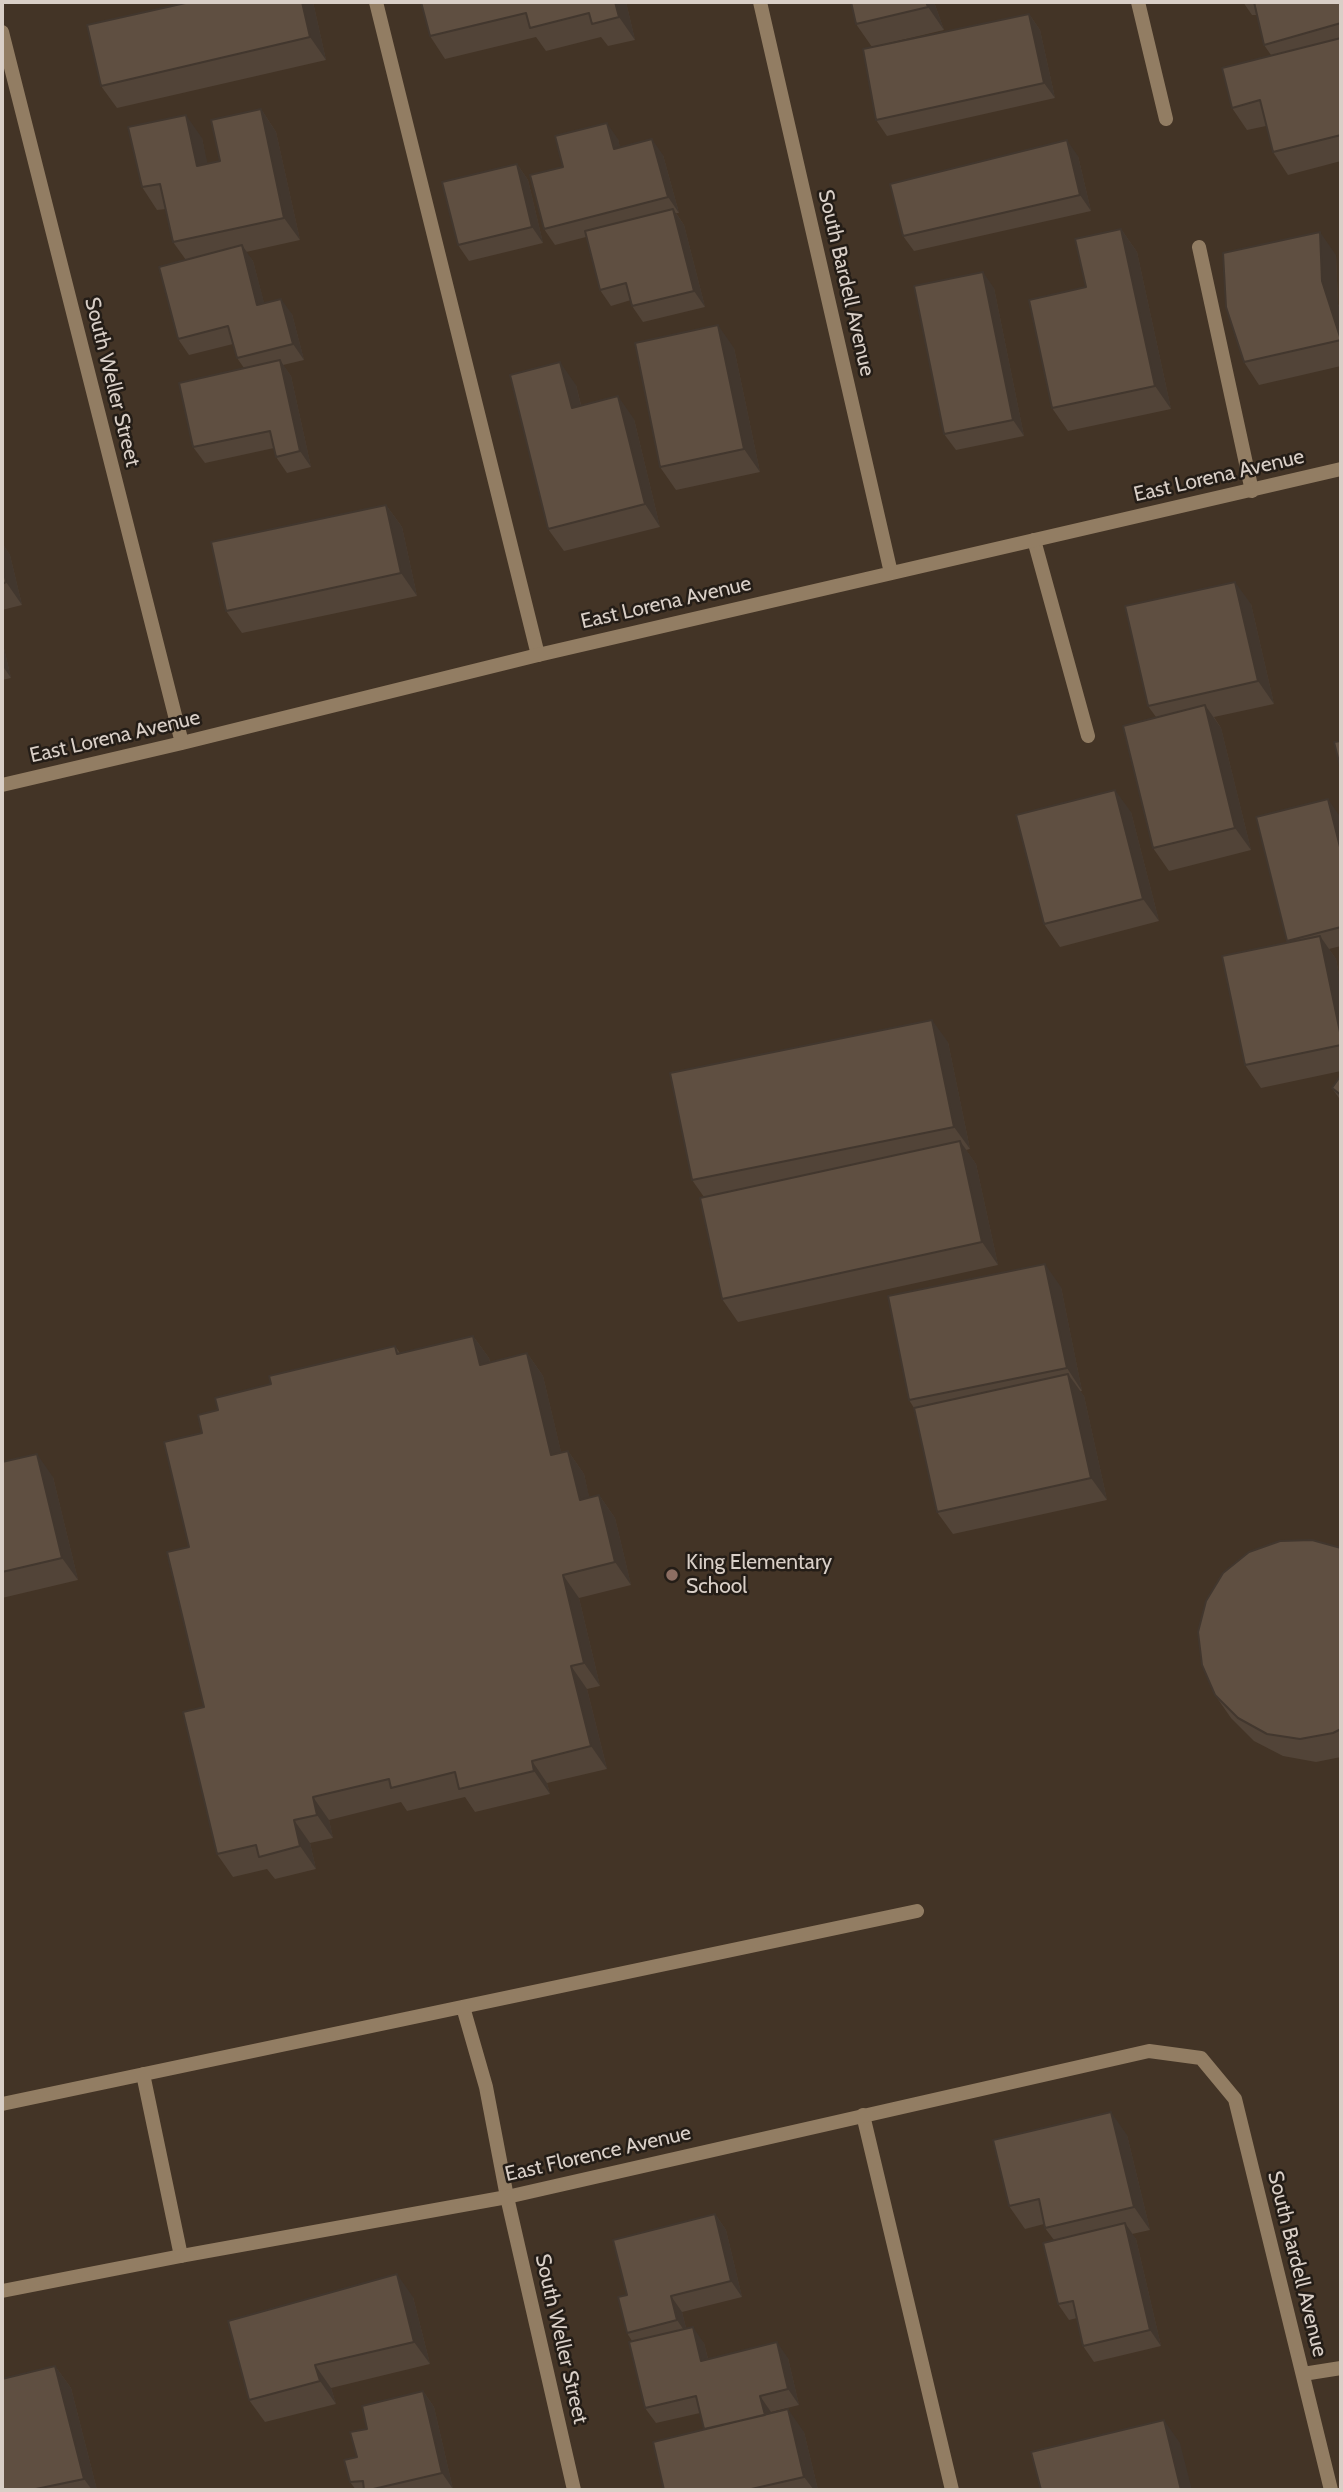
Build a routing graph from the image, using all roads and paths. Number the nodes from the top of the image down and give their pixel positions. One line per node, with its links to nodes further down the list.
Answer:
1 (376, 2): 11 (street)
2 (760, 2): 10 (street, South Bardell Avenue)
3 (1138, 2): 5 (street)
4 (2, 32): 13 (street, South Weller Street)
5 (1166, 119)
6 (1199, 247): 8 (street)
7 (1341, 470): 8 (street, East Lorena Avenue)
8 (1252, 491): 9 (street, East Lorena Avenue)
9 (1034, 540): 10 (street, East Lorena Avenue); 12 (street)
10 (891, 573): 11 (street, East Lorena Avenue)
11 (538, 655): 13 (street, East Lorena Avenue)
12 (1088, 736)
13 (182, 743): 14 (street, East Lorena Avenue)
14 (2, 785)
15 (917, 1911): 16 (street)
16 (463, 2007): 18 (street); 21 (street, South Weller Street)
17 (1201, 2058): 20 (street, East Florence Avenue); 25 (street, South Bardell Avenue)
18 (143, 2074): 19 (street); 22 (street)
19 (2, 2104)
20 (863, 2115): 21 (street, East Florence Avenue); 27 (street)
21 (507, 2197): 22 (street, East Florence Avenue); 26 (street, South Weller Street)
22 (181, 2256): 23 (street, East Florence Avenue)
23 (2, 2291)
24 (1341, 2368): 25 (street)
25 (1303, 2375): 28 (street, South Bardell Avenue)
26 (574, 2490)
27 (952, 2490)
28 (1331, 2490)

